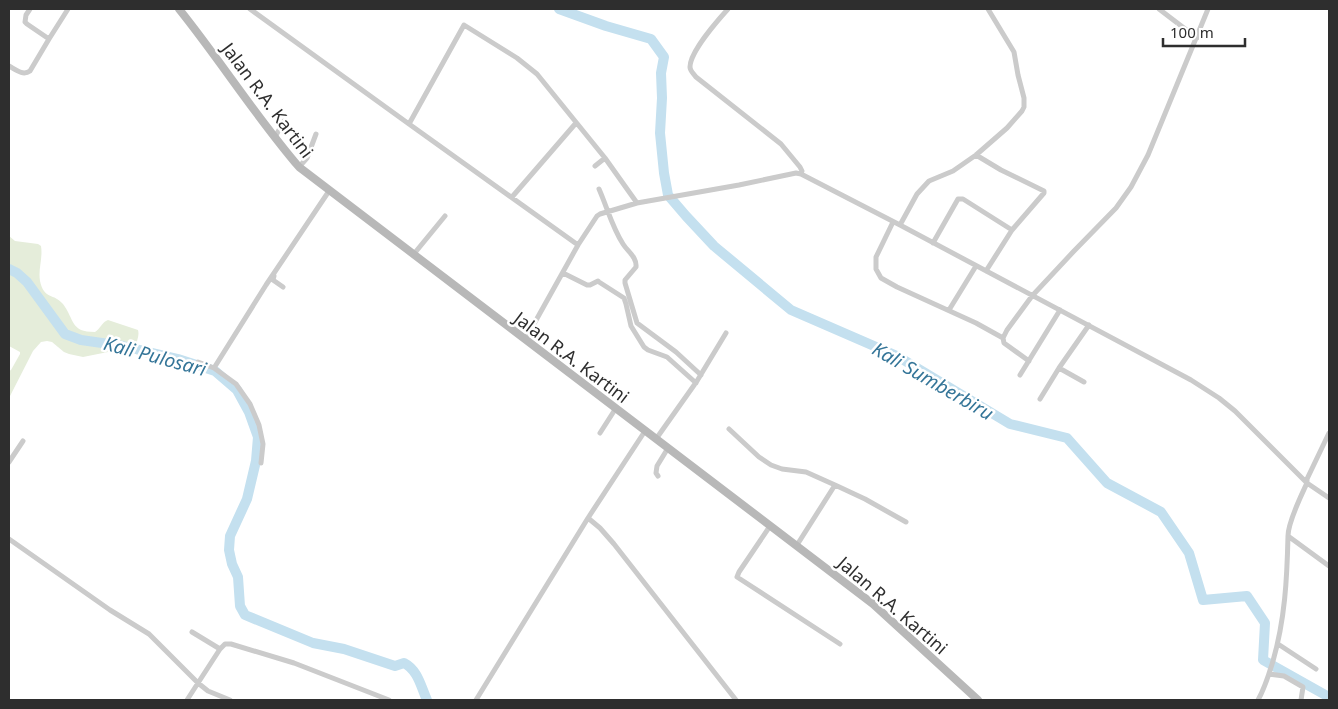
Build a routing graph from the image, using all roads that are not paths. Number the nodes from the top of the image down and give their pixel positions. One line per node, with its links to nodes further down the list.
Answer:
1 (30, 9): 10 (street)
2 (68, 9): 10 (street)
3 (178, 9): 16 (main road, Jalan R.A. Kartini)
4 (250, 9): 14 (street)
5 (728, 9): 21 (street)
6 (988, 9): 17 (street)
7 (1160, 9): 9 (street)
8 (1208, 9): 9 (street)
9 (1197, 38): 38 (street)
10 (49, 39): 11 (street)
11 (9, 66)
12 (284, 121): 16 (street)
13 (576, 123): 14 (street); 18 (street); 24 (street)
14 (408, 124): 24 (street)
15 (316, 134): 20 (street)
16 (274, 137): 20 (main road, Jalan R.A. Kartini)
17 (976, 155): 29 (street); 30 (street)
18 (604, 159): 19 (street); 25 (street)
19 (595, 166)
20 (299, 167): 23 (main road, Jalan R.A. Kartini)
21 (801, 174): 25 (street); 28 (street)
22 (599, 188): 26 (street)
23 (330, 192): 33 (main road, Jalan R.A. Kartini); 37 (street); 48 (street)
24 (512, 198): 32 (street)
25 (637, 204): 26 (street)
26 (606, 211): 32 (street); 41 (street)
27 (445, 216): 33 (street)
28 (893, 222): 29 (street); 39 (street)
29 (900, 225): 31 (street)
30 (1012, 230): 31 (street); 35 (street)
31 (933, 243): 34 (street)
32 (578, 245): 36 (street)
33 (413, 255): 45 (main road, Jalan R.A. Kartini)
34 (976, 266): 35 (street); 39 (street)
35 (986, 271): 38 (street)
36 (563, 273): 41 (street); 45 (street)
37 (283, 287)
38 (1032, 296): 40 (street); 44 (street)
39 (949, 310): 44 (street)
40 (1060, 310): 42 (street); 46 (street)
41 (634, 325): 51 (street); 51 (street)
42 (1089, 326): 49 (street); 65 (street)
43 (726, 333): 51 (street)
44 (1004, 338): 46 (street)
45 (525, 340): 54 (main road, Jalan R.A. Kartini)
46 (1029, 361): 50 (street)
47 (198, 362): 48 (street)
48 (214, 368): 63 (street)
49 (1060, 368): 52 (street); 53 (street)
50 (1020, 375)
51 (699, 379): 59 (street)
52 (1084, 382)
53 (1040, 399)
54 (616, 408): 56 (main road, Jalan R.A. Kartini); 58 (street)
55 (729, 428): 66 (street)
56 (645, 430): 59 (main road, Jalan R.A. Kartini); 68 (street)
57 (1329, 432): 65 (street)
58 (600, 433)
59 (656, 438): 61 (main road, Jalan R.A. Kartini)
60 (24, 441): 62 (street)
61 (668, 448): 64 (street); 70 (main road, Jalan R.A. Kartini)
62 (9, 462)
63 (260, 463)
64 (658, 476)
65 (1307, 483): 67 (street); 71 (street)
66 (835, 485): 69 (street); 73 (street)
67 (1329, 498)
68 (588, 518): 86 (street); 87 (street)
69 (906, 522)
70 (770, 526): 73 (main road, Jalan R.A. Kartini); 76 (street)
71 (1288, 536): 74 (street); 77 (street)
72 (9, 539): 81 (street)
73 (797, 545): 88 (main road, Jalan R.A. Kartini)
74 (1329, 566)
75 (192, 632): 78 (street)
76 (840, 644)
77 (1278, 644): 79 (street); 80 (street)
78 (220, 649): 81 (street); 82 (street)
79 (1316, 669)
80 (1270, 672): 89 (street); 90 (street)
81 (198, 683): 83 (street); 84 (street)
82 (381, 699): 85 (street)
83 (187, 700)
84 (230, 700)
85 (389, 700)
86 (476, 700)
87 (736, 700)
88 (978, 700)
89 (1258, 700)
90 (1301, 700)

